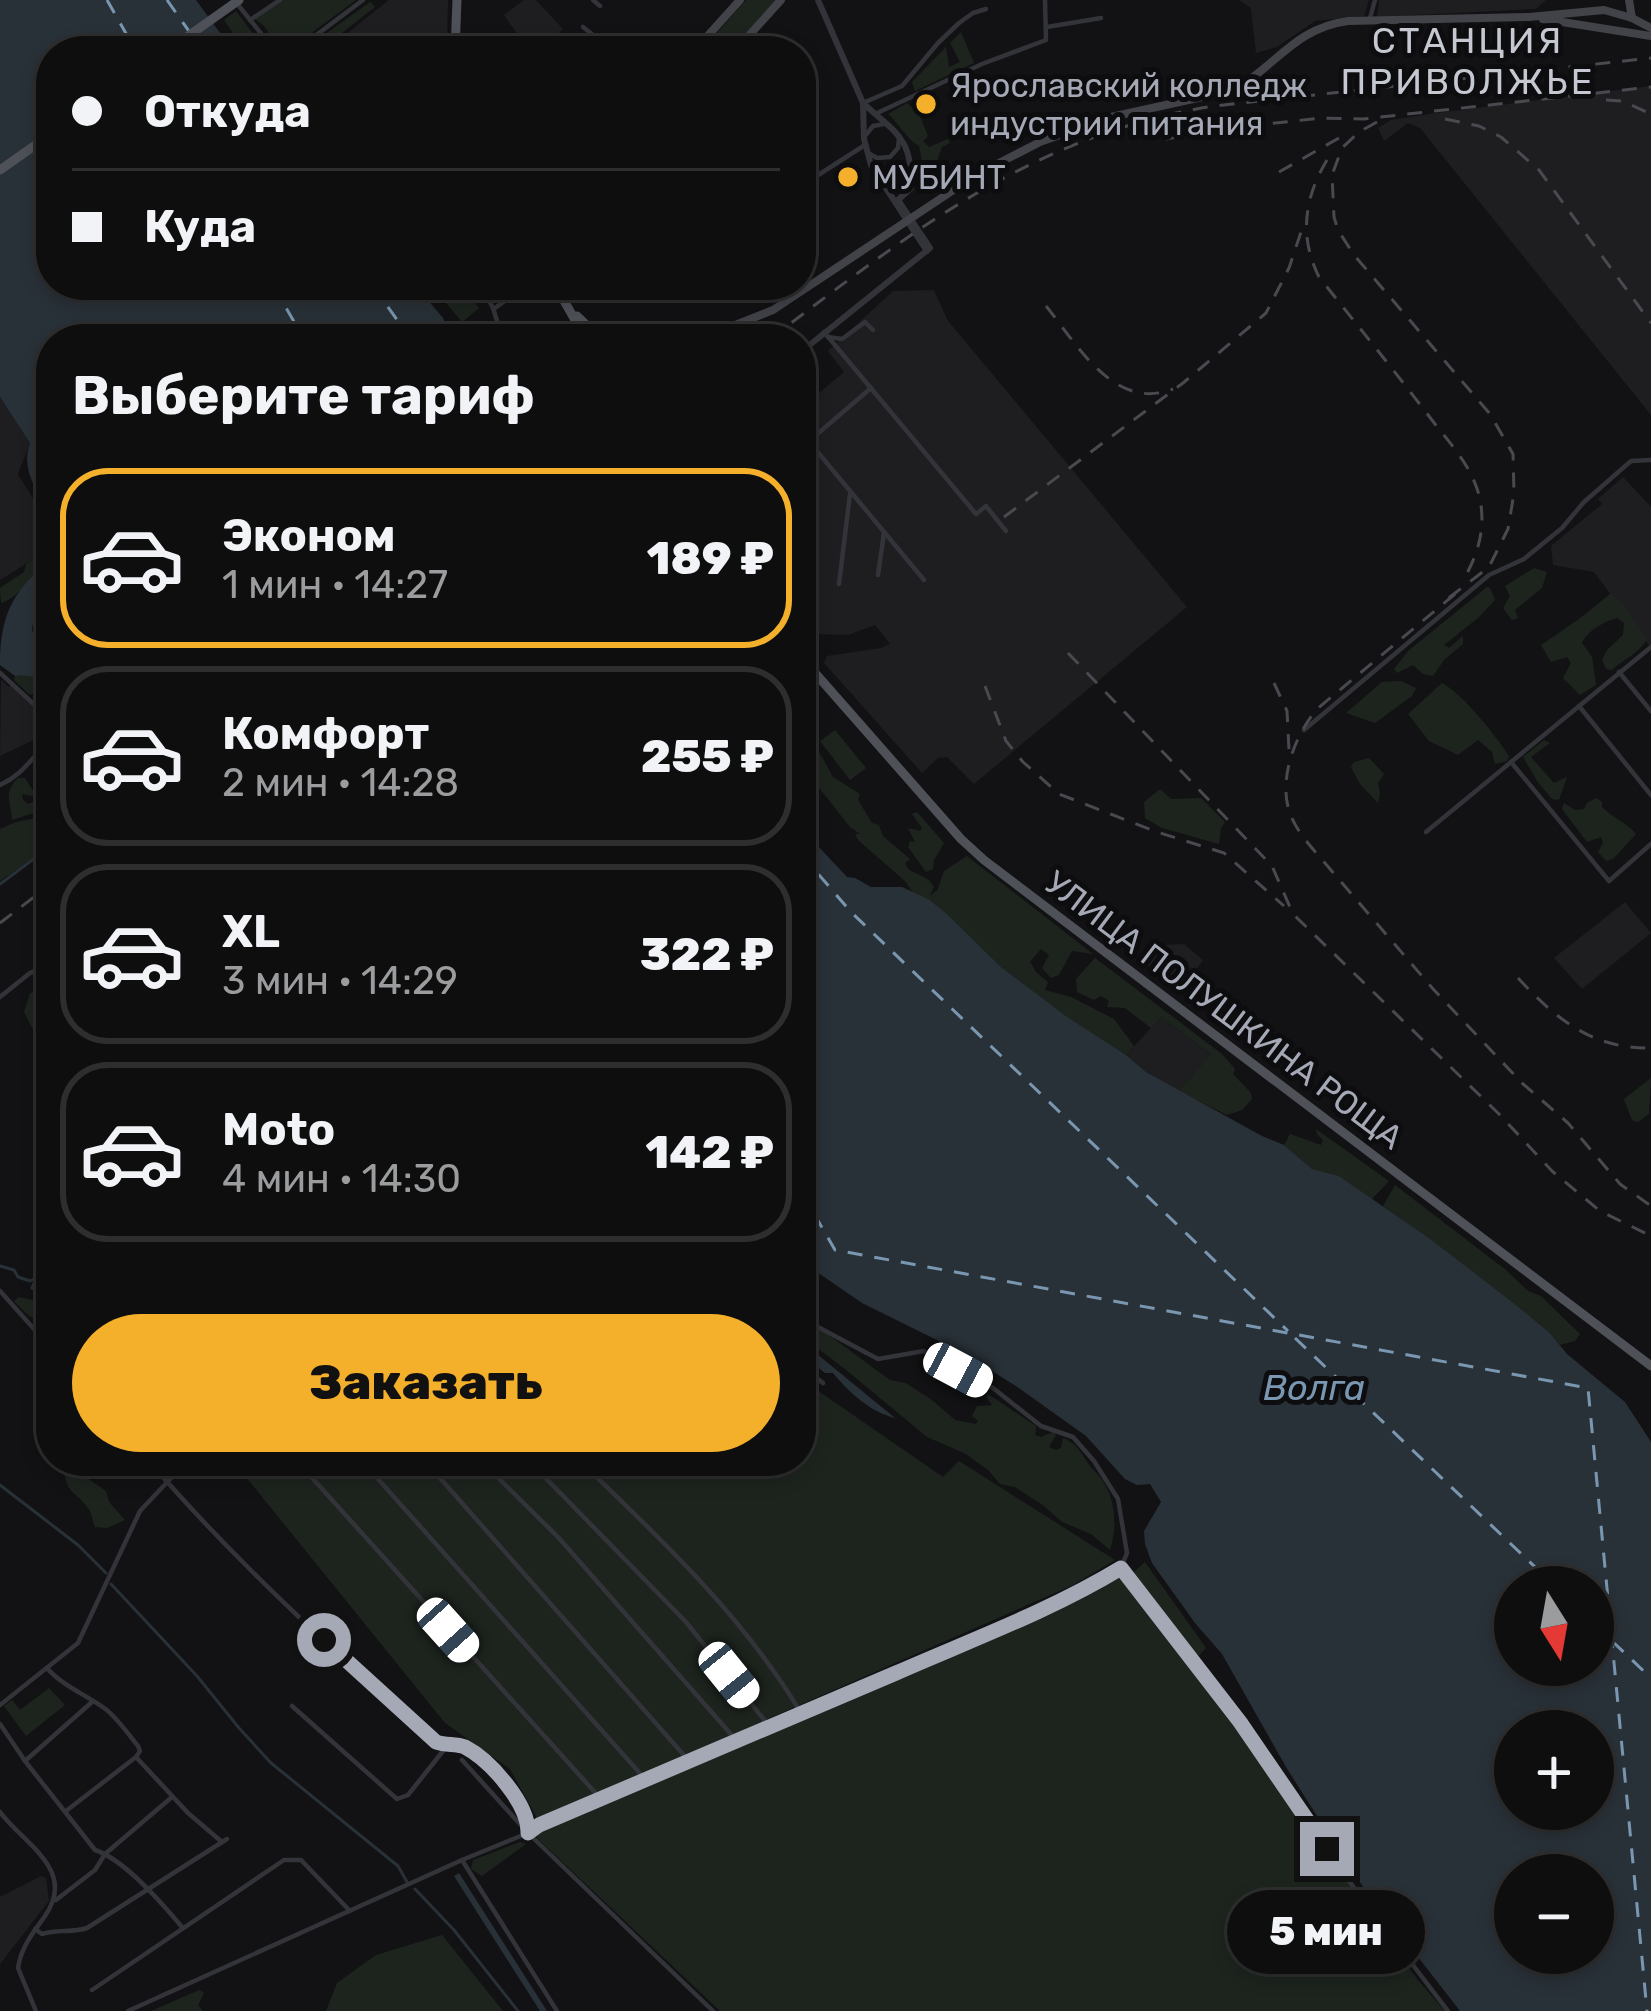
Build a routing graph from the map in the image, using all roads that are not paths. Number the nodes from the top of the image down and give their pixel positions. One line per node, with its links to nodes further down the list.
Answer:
1 (280, 0): 19 (street)
2 (363, 0): 27 (street)
3 (457, 0): 28 (main road)
4 (593, 0): 13 (street)
5 (740, 0): 30 (main road)
6 (781, 0): 31 (main road)
7 (818, 0): 32 (street)
8 (1045, 0): 22 (street)
9 (1376, 0): 20 (street)
10 (1613, 0): 15 (main road)
11 (1630, 0): 18 (main road)
12 (239, 3): 19 (street); 25 (main road)
13 (600, 6)
14 (986, 9): 32 (street)
15 (1604, 10): 16 (main road); 18 (main road); 23 (main road)
16 (1529, 17): 20 (main road); 23 (main road)
17 (1100, 18): 22 (street)
18 (1632, 18): 23 (main road); 24 (main road)
19 (250, 20): 26 (street)
20 (1370, 21): 40 (main road)
21 (583, 26): 29 (street)
22 (1047, 27): 33 (street)
23 (1616, 30): 24 (main road)
24 (1651, 32)
25 (190, 36)
26 (263, 36)
27 (315, 36)
28 (456, 36)
29 (595, 36)
30 (708, 36)
31 (749, 36)
32 (863, 103): 33 (street); 36 (street)
33 (875, 114): 34 (street)
34 (897, 132): 36 (street); 36 (street); 39 (street)
35 (36, 145): 37 (main road)
36 (865, 145): 38 (street); 39 (street)
37 (0, 170)
38 (816, 176)
39 (896, 202): 51 (street)
40 (816, 282)
41 (488, 300): 46 (street)
42 (506, 300): 46 (street)
43 (565, 300): 48 (main road)
44 (789, 300): 45 (main road)
45 (786, 302): 49 (main road)
46 (495, 308): 47 (street)
47 (496, 324)
48 (585, 324)
49 (743, 324)
50 (873, 330): 51 (street)
51 (825, 334): 52 (street); 53 (street)
52 (816, 341)
53 (871, 388): 54 (street); 58 (street)
54 (816, 435)
55 (816, 450): 57 (street)
56 (1651, 460): 70 (street)
57 (850, 492): 59 (street); 62 (street)
58 (1006, 531)
59 (884, 533): 60 (street); 61 (street)
60 (878, 575)
61 (924, 580)
62 (839, 584)
63 (1651, 647): 64 (street)
64 (1619, 672): 68 (street); 69 (street)
65 (1, 674): 67 (street)
66 (816, 674): 82 (main road, УЛИЦА ПОЛУШКИНА РОЩА)
67 (36, 706)
68 (1579, 706): 72 (street); 74 (street)
69 (1651, 711)
70 (1304, 730)
71 (36, 754): 73 (street)
72 (1511, 762): 75 (street); 76 (street)
73 (0, 784)
74 (1651, 795)
75 (1426, 832)
76 (1651, 844)
77 (36, 971): 78 (street)
78 (0, 997)
79 (0, 1291): 81 (street)
80 (816, 1326): 94 (street)
81 (36, 1331)
82 (1651, 1366)
83 (816, 1377): 84 (street)
84 (823, 1382)
85 (162, 1476): 93 (street)
86 (171, 1476): 93 (street)
87 (310, 1476): 111 (street)
88 (375, 1476): 109 (street)
89 (437, 1476): 107 (street)
90 (496, 1476): 103 (street)
91 (544, 1476): 101 (street)
92 (595, 1476): 99 (street)
93 (166, 1481): 95 (street); 104 (street)
94 (1121, 1568): 99 (street); 127 (street)
95 (46, 1668): 96 (street); 97 (street)
96 (92, 1702): 105 (street); 108 (street)
97 (0, 1705)
98 (292, 1706): 104 (street)
99 (801, 1713): 101 (street)
100 (0, 1724): 102 (street)
101 (769, 1726): 103 (street)
102 (3, 1736): 108 (street)
103 (736, 1740): 107 (street)
104 (447, 1746): 114 (street)
105 (136, 1757): 110 (street); 112 (street)
106 (461, 1760): 114 (street)
107 (689, 1761): 109 (street)
108 (25, 1762): 112 (street)
109 (645, 1779): 111 (street)
110 (172, 1797): 115 (street); 117 (street)
111 (601, 1799): 114 (street)
112 (66, 1811): 115 (street)
113 (0, 1812): 118 (street)
114 (528, 1833): 116 (street); 126 (street)
115 (105, 1854): 117 (street); 118 (street)
116 (462, 1860): 119 (street); 125 (street)
117 (149, 1887): 120 (street); 121 (street)
118 (55, 1900): 121 (street)
119 (350, 1911): 120 (street); 124 (street)
120 (182, 1927): 122 (street)
121 (35, 1929): 123 (street)
122 (92, 1990)
123 (36, 2011)
124 (128, 2011)
125 (557, 2011)
126 (713, 2011)
127 (1448, 2011)

